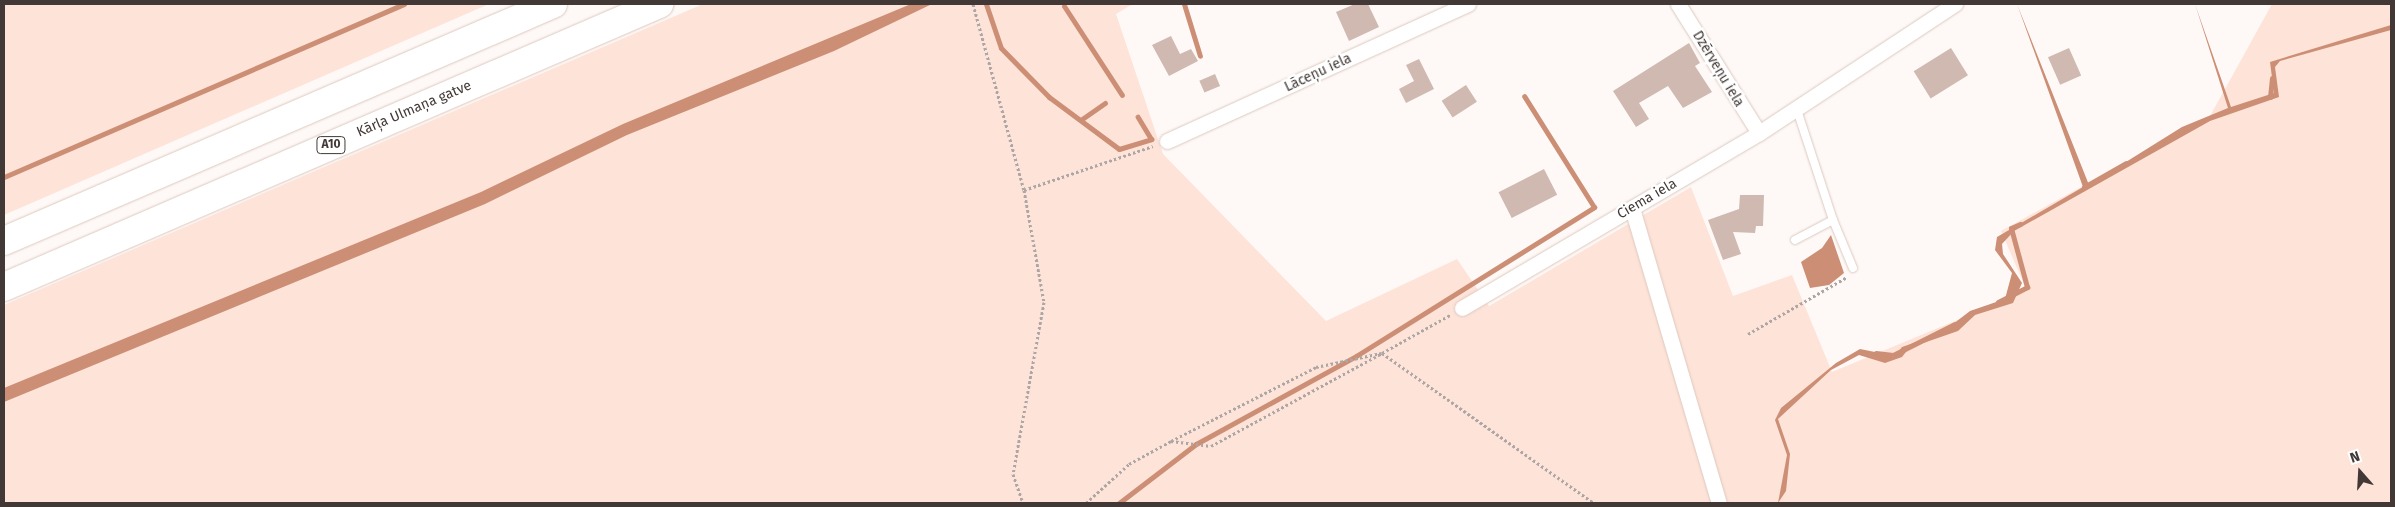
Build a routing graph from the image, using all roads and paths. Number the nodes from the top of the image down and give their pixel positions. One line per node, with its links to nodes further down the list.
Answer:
1 (553, 4): 14 (highway)
2 (659, 4): 16 (highway, Kārļa Ulmaņa gatve / A10)
3 (973, 4): 10 (path)
4 (1468, 4): 9 (street, Lāceņu iela)
5 (1678, 4): 8 (street, Dzērveņu iela)
6 (1955, 4): 7 (street, Ciema iela)
7 (1797, 110): 8 (street, Ciema iela); 12 (lane)
8 (1760, 133): 11 (street, Ciema iela)
9 (1168, 141): 10 (path)
10 (1024, 190): 21 (path)
11 (1632, 208): 17 (street, Ciema iela); 24 (street)
12 (1833, 220): 13 (lane); 15 (lane)
13 (1795, 240)
14 (4, 241)
15 (1853, 268): 18 (path)
16 (4, 287)
17 (1462, 308): 19 (path)
18 (1748, 334)
19 (1382, 353): 20 (path); 20 (path); 23 (path)
20 (1171, 441): 22 (path)
21 (1023, 503)
22 (1086, 503)
23 (1594, 503)
24 (1719, 503)

